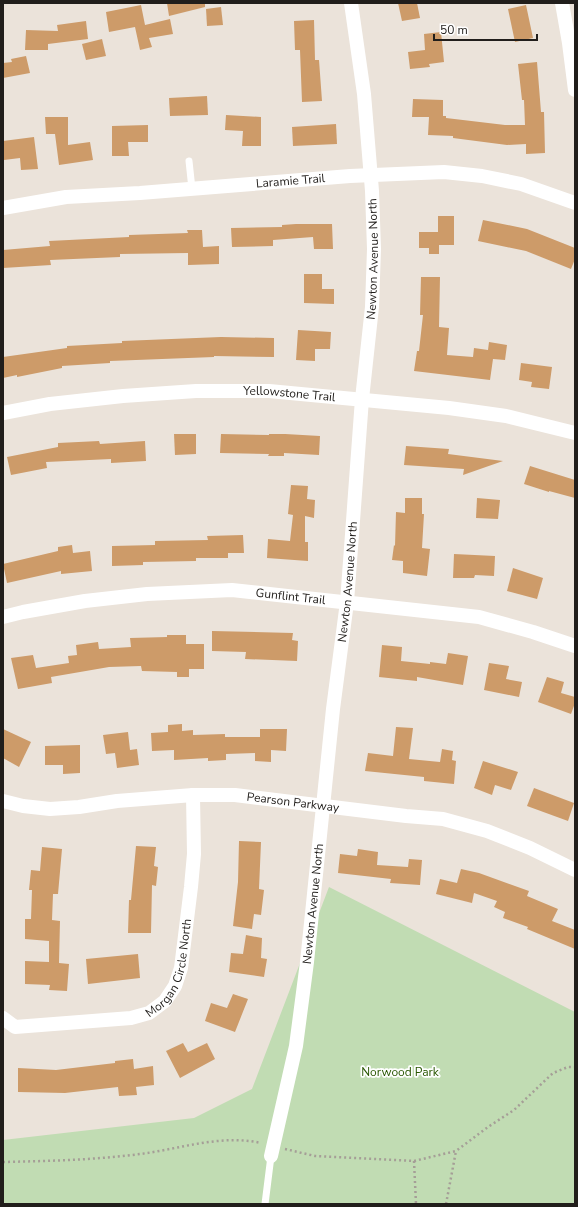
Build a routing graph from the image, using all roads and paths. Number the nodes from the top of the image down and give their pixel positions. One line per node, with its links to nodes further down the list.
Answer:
1 (351, 3): 5 (street, Newton Avenue North)
2 (562, 3): 3 (street)
3 (575, 90)
4 (189, 161): 6 (lane)
5 (371, 175): 6 (street, Laramie Trail); 7 (street, Laramie Trail); 9 (street, Newton Avenue North)
6 (192, 190): 8 (street, Laramie Trail)
7 (575, 203)
8 (3, 208)
9 (362, 399): 10 (street, Yellowstone Trail); 11 (street, Yellowstone Trail); 12 (street, Newton Avenue North)
10 (3, 413)
11 (575, 433)
12 (347, 602): 13 (street, Gunflint Trail); 14 (street, Gunflint Trail); 17 (street, Newton Avenue North)
13 (3, 618)
14 (575, 646)
15 (193, 795): 16 (street, Pearson Parkway); 17 (street, Pearson Parkway); 19 (street, Morgan Circle North)
16 (4, 804)
17 (323, 805): 18 (street, Pearson Parkway); 21 (street, Newton Avenue North)
18 (575, 870)
19 (3, 1018)
20 (575, 1067): 22 (path)
21 (272, 1151): 23 (path); 24 (path); 25 (lane)
22 (456, 1151): 23 (path); 27 (path)
23 (414, 1161): 26 (path)
24 (3, 1162)
25 (265, 1204)
26 (416, 1204)
27 (446, 1204)

